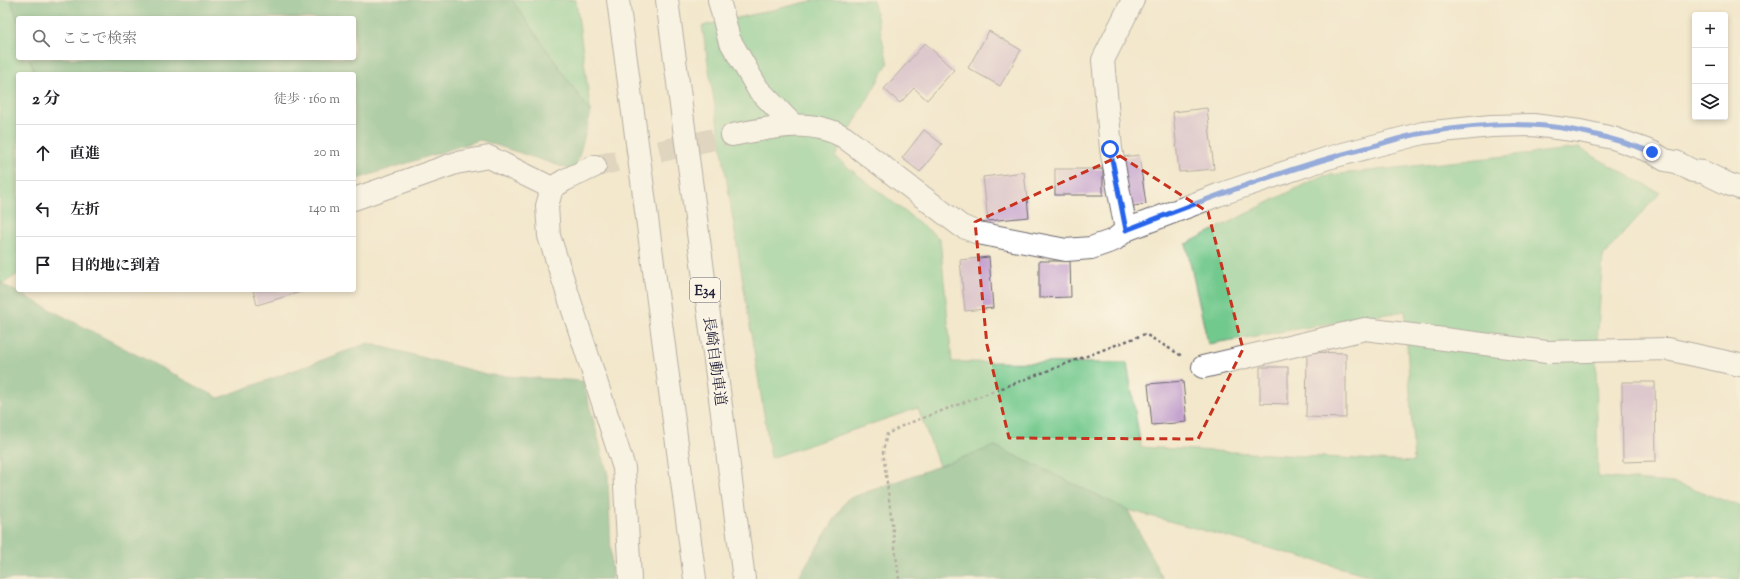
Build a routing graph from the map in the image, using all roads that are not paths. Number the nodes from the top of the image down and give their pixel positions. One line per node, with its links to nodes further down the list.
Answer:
1 (618, 0): 15 (main road)
2 (667, 0): 16 (main road, 長崎自動車道 / E34)
3 (719, 0): 5 (main road)
4 (1133, 0): 11 (main road)
5 (792, 124): 6 (main road); 11 (main road)
6 (732, 135)
7 (595, 166): 8 (main road)
8 (552, 188): 10 (main road); 14 (main road)
9 (1740, 188): 11 (main road)
10 (356, 198)
11 (1126, 230)
12 (1740, 365): 13 (main road)
13 (1203, 367)
14 (630, 579)
15 (695, 579)
16 (744, 579)

